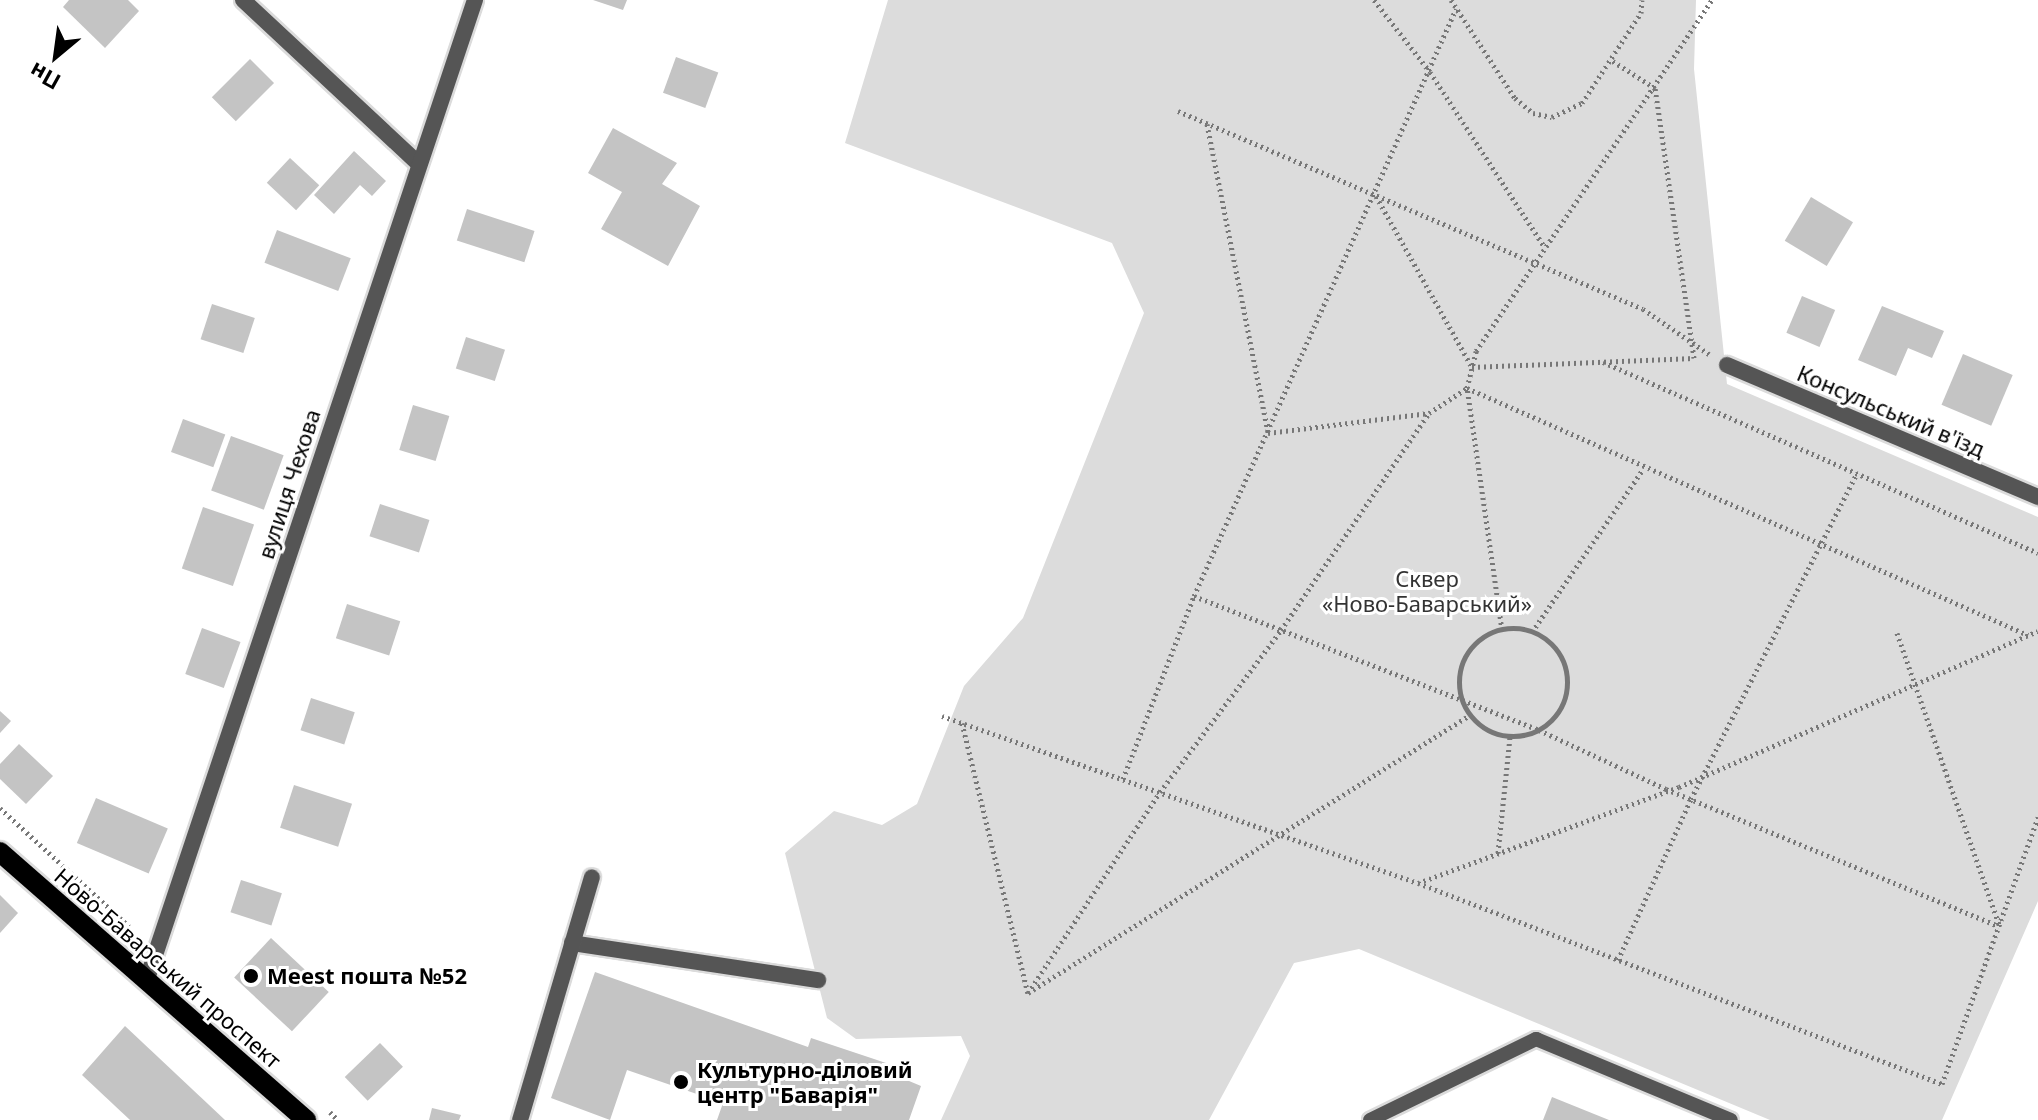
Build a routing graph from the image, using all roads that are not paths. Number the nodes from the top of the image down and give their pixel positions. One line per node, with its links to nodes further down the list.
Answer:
1 (243, 0): 3 (street)
2 (475, 0): 3 (street, вулиця Чехова)
3 (419, 164): 10 (street, вулиця Чехова)
4 (1727, 365): 5 (street, Консульський в'їзд)
5 (2038, 497)
6 (0, 852): 10 (main road, Ново-Баварський проспект)
7 (592, 877): 8 (street)
8 (572, 943): 9 (street); 12 (street)
9 (818, 980)
10 (146, 982): 11 (main road, Ново-Баварський проспект)
11 (306, 1120)
12 (520, 1120)
13 (1370, 1120): 14 (lane)
14 (1731, 1120)

